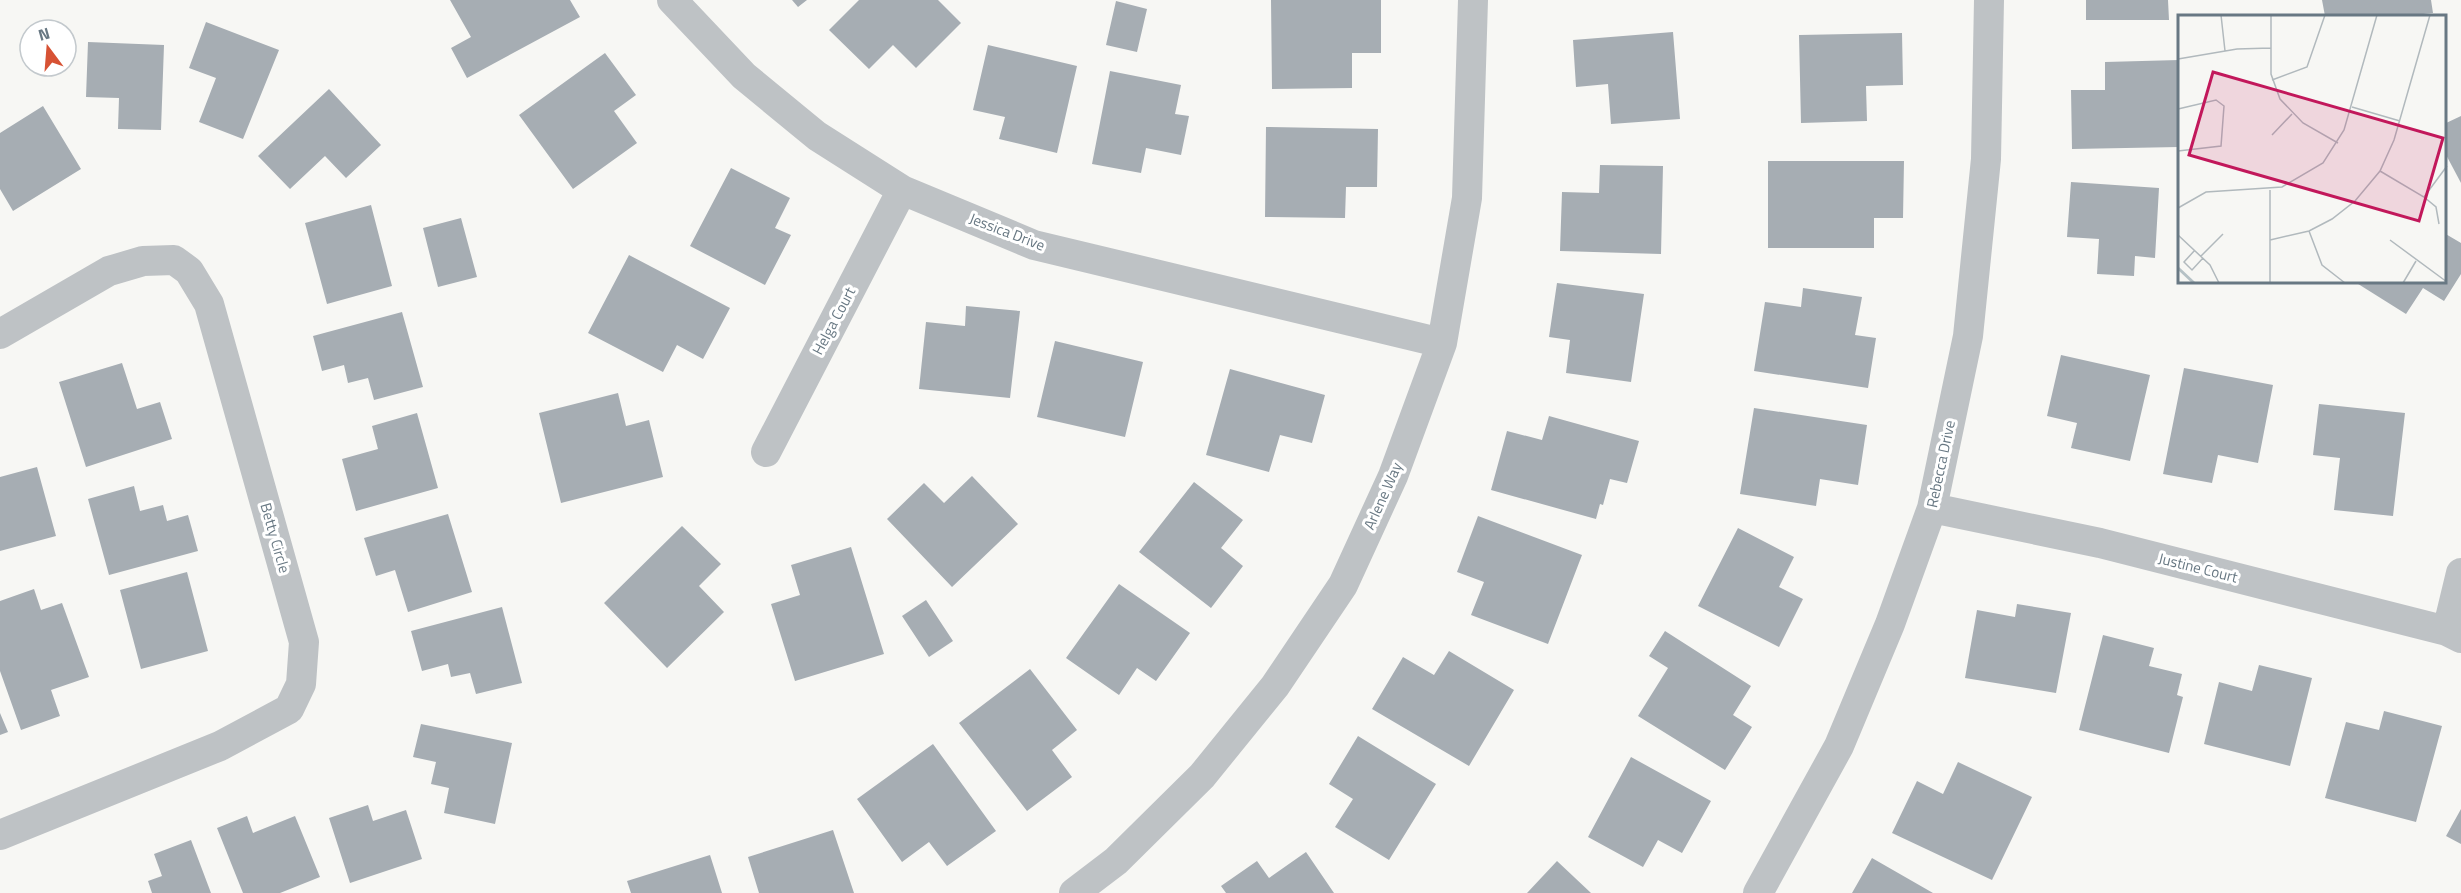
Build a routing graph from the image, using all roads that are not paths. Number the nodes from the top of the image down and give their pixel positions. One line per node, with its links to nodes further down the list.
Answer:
1 (672, 0): 4 (street, Jessica Drive)
2 (1473, 0): 6 (street, Arlene Way)
3 (1989, 0): 8 (street, Rebecca Drive)
4 (903, 190): 6 (street, Jessica Drive); 7 (street, Helga Court)
5 (0, 334): 11 (street, Betty Circle)
6 (1442, 343): 12 (street, Arlene Way)
7 (766, 452)
8 (1932, 508): 10 (street, Justine Court); 13 (street, Rebecca Drive)
9 (2461, 573): 10 (street)
10 (2454, 635)
11 (0, 835)
12 (1074, 893)
13 (1758, 893)

